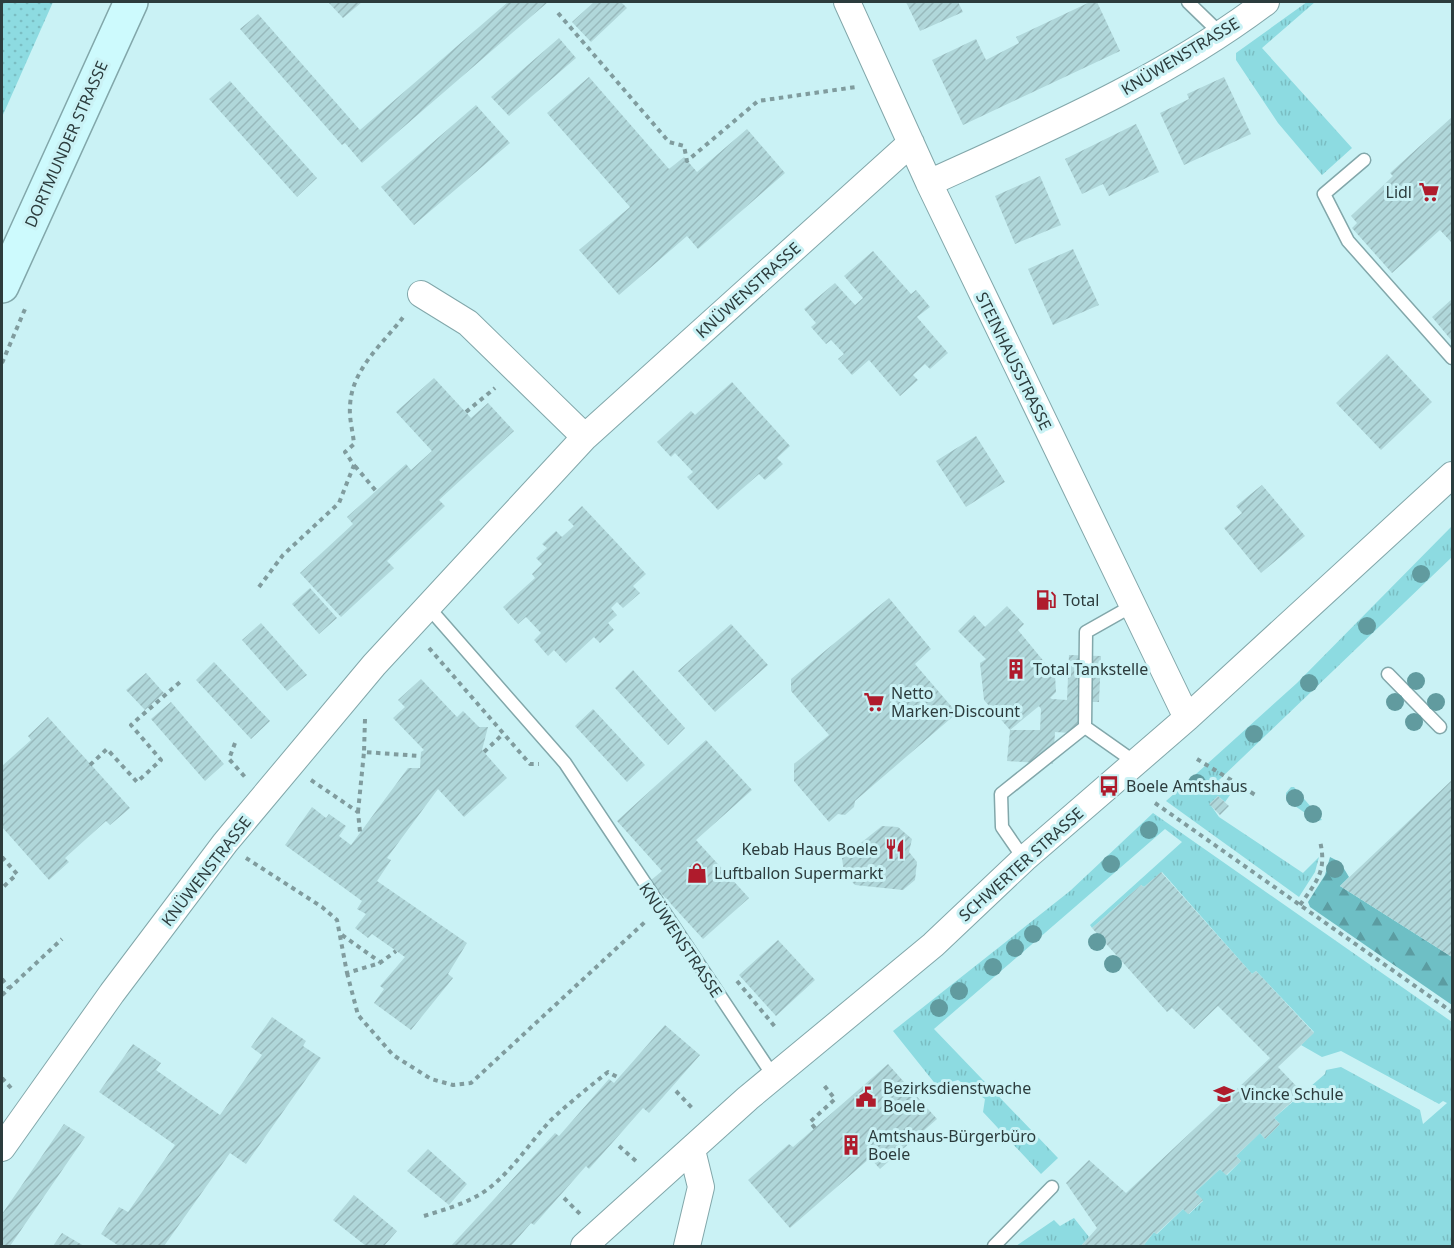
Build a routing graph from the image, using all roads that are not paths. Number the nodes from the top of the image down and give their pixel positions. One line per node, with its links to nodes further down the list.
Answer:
1 (131, 2): 9 (main road, DORTMUNDER STRASSE)
2 (847, 2): 6 (street, STEINHAUSSTRASSE)
3 (1188, 2): 5 (lane)
4 (1266, 2): 5 (street, KNÜWENSTRASSE)
5 (1221, 33): 8 (street, KNÜWENSTRASSE)
6 (910, 143): 8 (street, STEINHAUSSTRASSE); 12 (street, KNÜWENSTRASSE)
7 (1364, 160): 11 (lane)
8 (929, 183): 14 (street, STEINHAUSSTRASSE)
9 (2, 286)
10 (421, 294): 12 (street)
11 (1452, 358)
12 (585, 437): 15 (street, KNÜWENSTRASSE)
13 (1452, 475): 17 (street, SCHWERTER STRASSE)
14 (1132, 606): 17 (street, STEINHAUSSTRASSE); 18 (lane)
15 (429, 608): 22 (lane, KNÜWENSTRASSE); 23 (street, KNÜWENSTRASSE)
16 (1388, 674): 19 (lane)
17 (1187, 718): 20 (street, SCHWERTER STRASSE)
18 (1084, 727): 20 (lane); 21 (lane)
19 (1440, 727)
20 (1136, 763): 21 (street, SCHWERTER STRASSE)
21 (1024, 859): 22 (street, SCHWERTER STRASSE)
22 (774, 1077): 24 (street, SCHWERTER STRASSE)
23 (2, 1148)
24 (692, 1150): 26 (street, SCHWERTER STRASSE); 27 (street)
25 (1052, 1187): 28 (lane)
26 (584, 1246)
27 (687, 1246)
28 (994, 1246)

